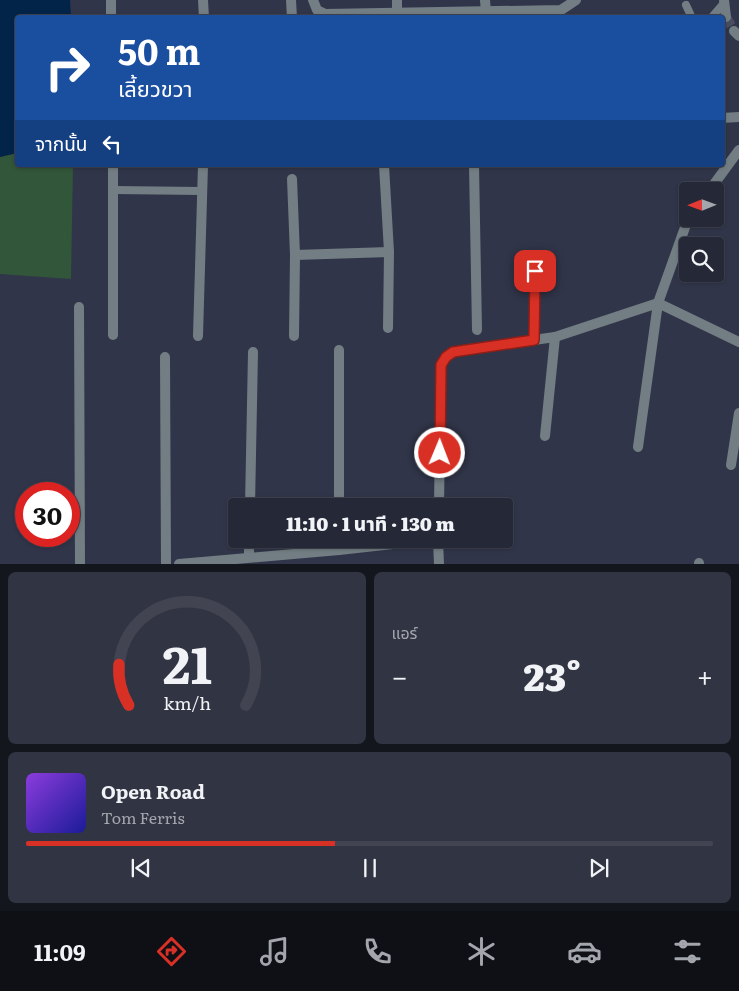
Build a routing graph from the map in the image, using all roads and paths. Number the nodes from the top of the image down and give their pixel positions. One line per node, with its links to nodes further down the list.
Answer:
1 (111, 0): 12 (street)
2 (203, 0): 13 (street)
3 (291, 0): 14 (street)
4 (313, 0): 11 (street)
5 (397, 0): 11 (street)
6 (485, 0): 10 (street)
7 (576, 0): 10 (street)
8 (724, 2): 16 (lane); 17 (street)
9 (686, 5): 15 (lane)
10 (486, 12): 11 (street)
11 (397, 13)
12 (111, 15)
13 (204, 15)
14 (292, 15)
15 (691, 15)
16 (713, 15)
17 (726, 17)
18 (739, 117): 19 (street)
19 (725, 118)
20 (739, 150): 26 (street)
21 (113, 167): 27 (street)
22 (202, 167): 28 (street)
23 (384, 167): 30 (street)
24 (474, 167): 36 (street)
25 (292, 179): 31 (street)
26 (716, 182)
27 (113, 190): 28 (lane); 37 (street)
28 (201, 192): 38 (street)
29 (685, 228): 33 (street)
30 (389, 252): 31 (street); 35 (street)
31 (295, 255): 39 (street)
32 (535, 271): 41 (street)
33 (658, 303): 40 (street); 42 (street); 48 (street)
34 (79, 307): 58 (street)
35 (388, 328)
36 (477, 330)
37 (112, 335)
38 (198, 336)
39 (294, 336)
40 (556, 337): 41 (street); 47 (street)
41 (534, 340): 52 (street)
42 (739, 342)
43 (339, 350): 51 (street)
44 (253, 352): 50 (street)
45 (165, 357): 59 (street)
46 (739, 413): 49 (street)
47 (545, 436)
48 (638, 447)
49 (731, 465)
50 (250, 498)
51 (339, 498)
52 (439, 498)
53 (249, 548): 57 (street)
54 (357, 548): 56 (street)
55 (438, 548): 61 (street)
56 (339, 550): 57 (street)
57 (249, 557): 60 (street)
58 (80, 564)
59 (166, 564)
60 (179, 564)
61 (439, 564)

